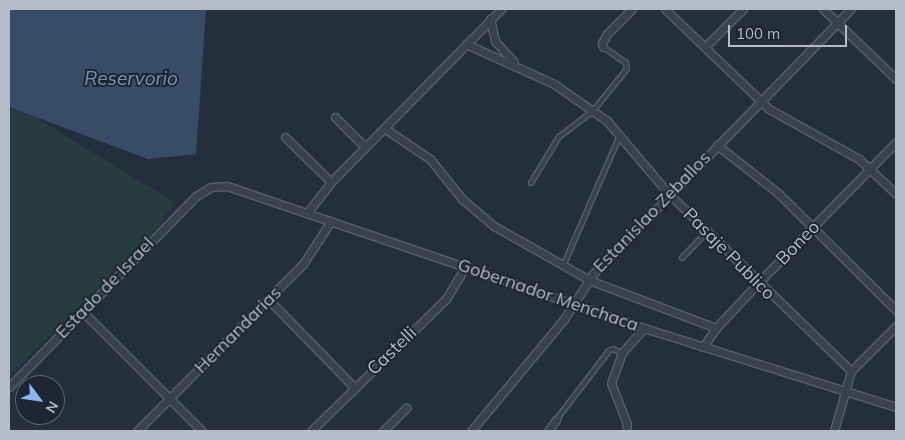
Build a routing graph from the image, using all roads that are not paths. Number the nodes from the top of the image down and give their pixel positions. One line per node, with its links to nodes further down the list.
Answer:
1 (500, 9): 7 (street)
2 (632, 9): 10 (street)
3 (665, 9): 11 (street)
4 (743, 9): 11 (street)
5 (823, 9): 8 (street)
6 (852, 9): 8 (street, Estanislao Zeballos)
7 (490, 19): 9 (street); 12 (street, Pasaje Publico)
8 (838, 23): 13 (street); 14 (street, Estanislao Zeballos)
9 (466, 44): 12 (street, Pasaje Publico); 17 (street)
10 (603, 47): 15 (lane)
11 (705, 47): 14 (street)
12 (516, 64): 15 (street, Pasaje Publico)
13 (896, 80)
14 (760, 102): 21 (street, Estanislao Zeballos); 23 (street)
15 (593, 111): 18 (street, Pasaje Publico); 25 (lane)
16 (335, 117): 22 (street)
17 (384, 128): 22 (street); 34 (street)
18 (621, 134): 27 (street, Pasaje Publico); 34 (lane)
19 (285, 136): 24 (street)
20 (896, 142): 23 (street, Boneo)
21 (717, 145): 27 (street, Estanislao Zeballos); 31 (street)
22 (365, 147): 24 (street)
23 (870, 168): 28 (street); 31 (street, Boneo)
24 (331, 182): 29 (street)
25 (531, 183)
26 (202, 191): 29 (street, Gobernador Menchaca); 41 (street, Estado de Israel)
27 (669, 194): 32 (street, Pasaje Publico); 36 (street, Estanislao Zeballos)
28 (896, 194)
29 (307, 213): 30 (street, Gobernador Menchaca)
30 (331, 221): 35 (street, Gobernador Menchaca); 38 (street, Hernandarias)
31 (814, 227): 37 (street, Boneo); 40 (street)
32 (707, 232): 33 (lane); 37 (street, Pasaje Publico)
33 (682, 258)
34 (564, 264): 36 (street)
35 (466, 266): 39 (street, Gobernador Menchaca); 49 (street, Castelli)
36 (589, 280): 39 (street, Estanislao Zeballos); 44 (street)
37 (758, 283): 44 (street, Boneo); 47 (street, Pasaje Publico)
38 (268, 300): 49 (street); 51 (street, Hernandarias)
39 (573, 304): 43 (street, Gobernador Menchaca); 59 (street, Estanislao Zeballos)
40 (896, 310)
41 (82, 311): 48 (street, Estado de Israel); 51 (street)
42 (896, 326): 47 (street)
43 (644, 328): 45 (street, Gobernador Menchaca); 46 (street)
44 (716, 328): 45 (street, Boneo)
45 (704, 347): 50 (street, Gobernador Menchaca)
46 (622, 353): 54 (lane); 61 (street)
47 (851, 370): 50 (street)
48 (9, 387)
49 (355, 388): 57 (street, Castelli)
50 (846, 392): 52 (street, Gobernador Menchaca); 62 (street)
51 (170, 398): 55 (street, Hernandarias); 56 (street)
52 (896, 407)
53 (406, 408): 58 (street)
54 (556, 420): 60 (street)
55 (137, 431)
56 (202, 431)
57 (311, 431)
58 (383, 431)
59 (471, 431)
60 (548, 431)
61 (626, 431)
62 (834, 431)

